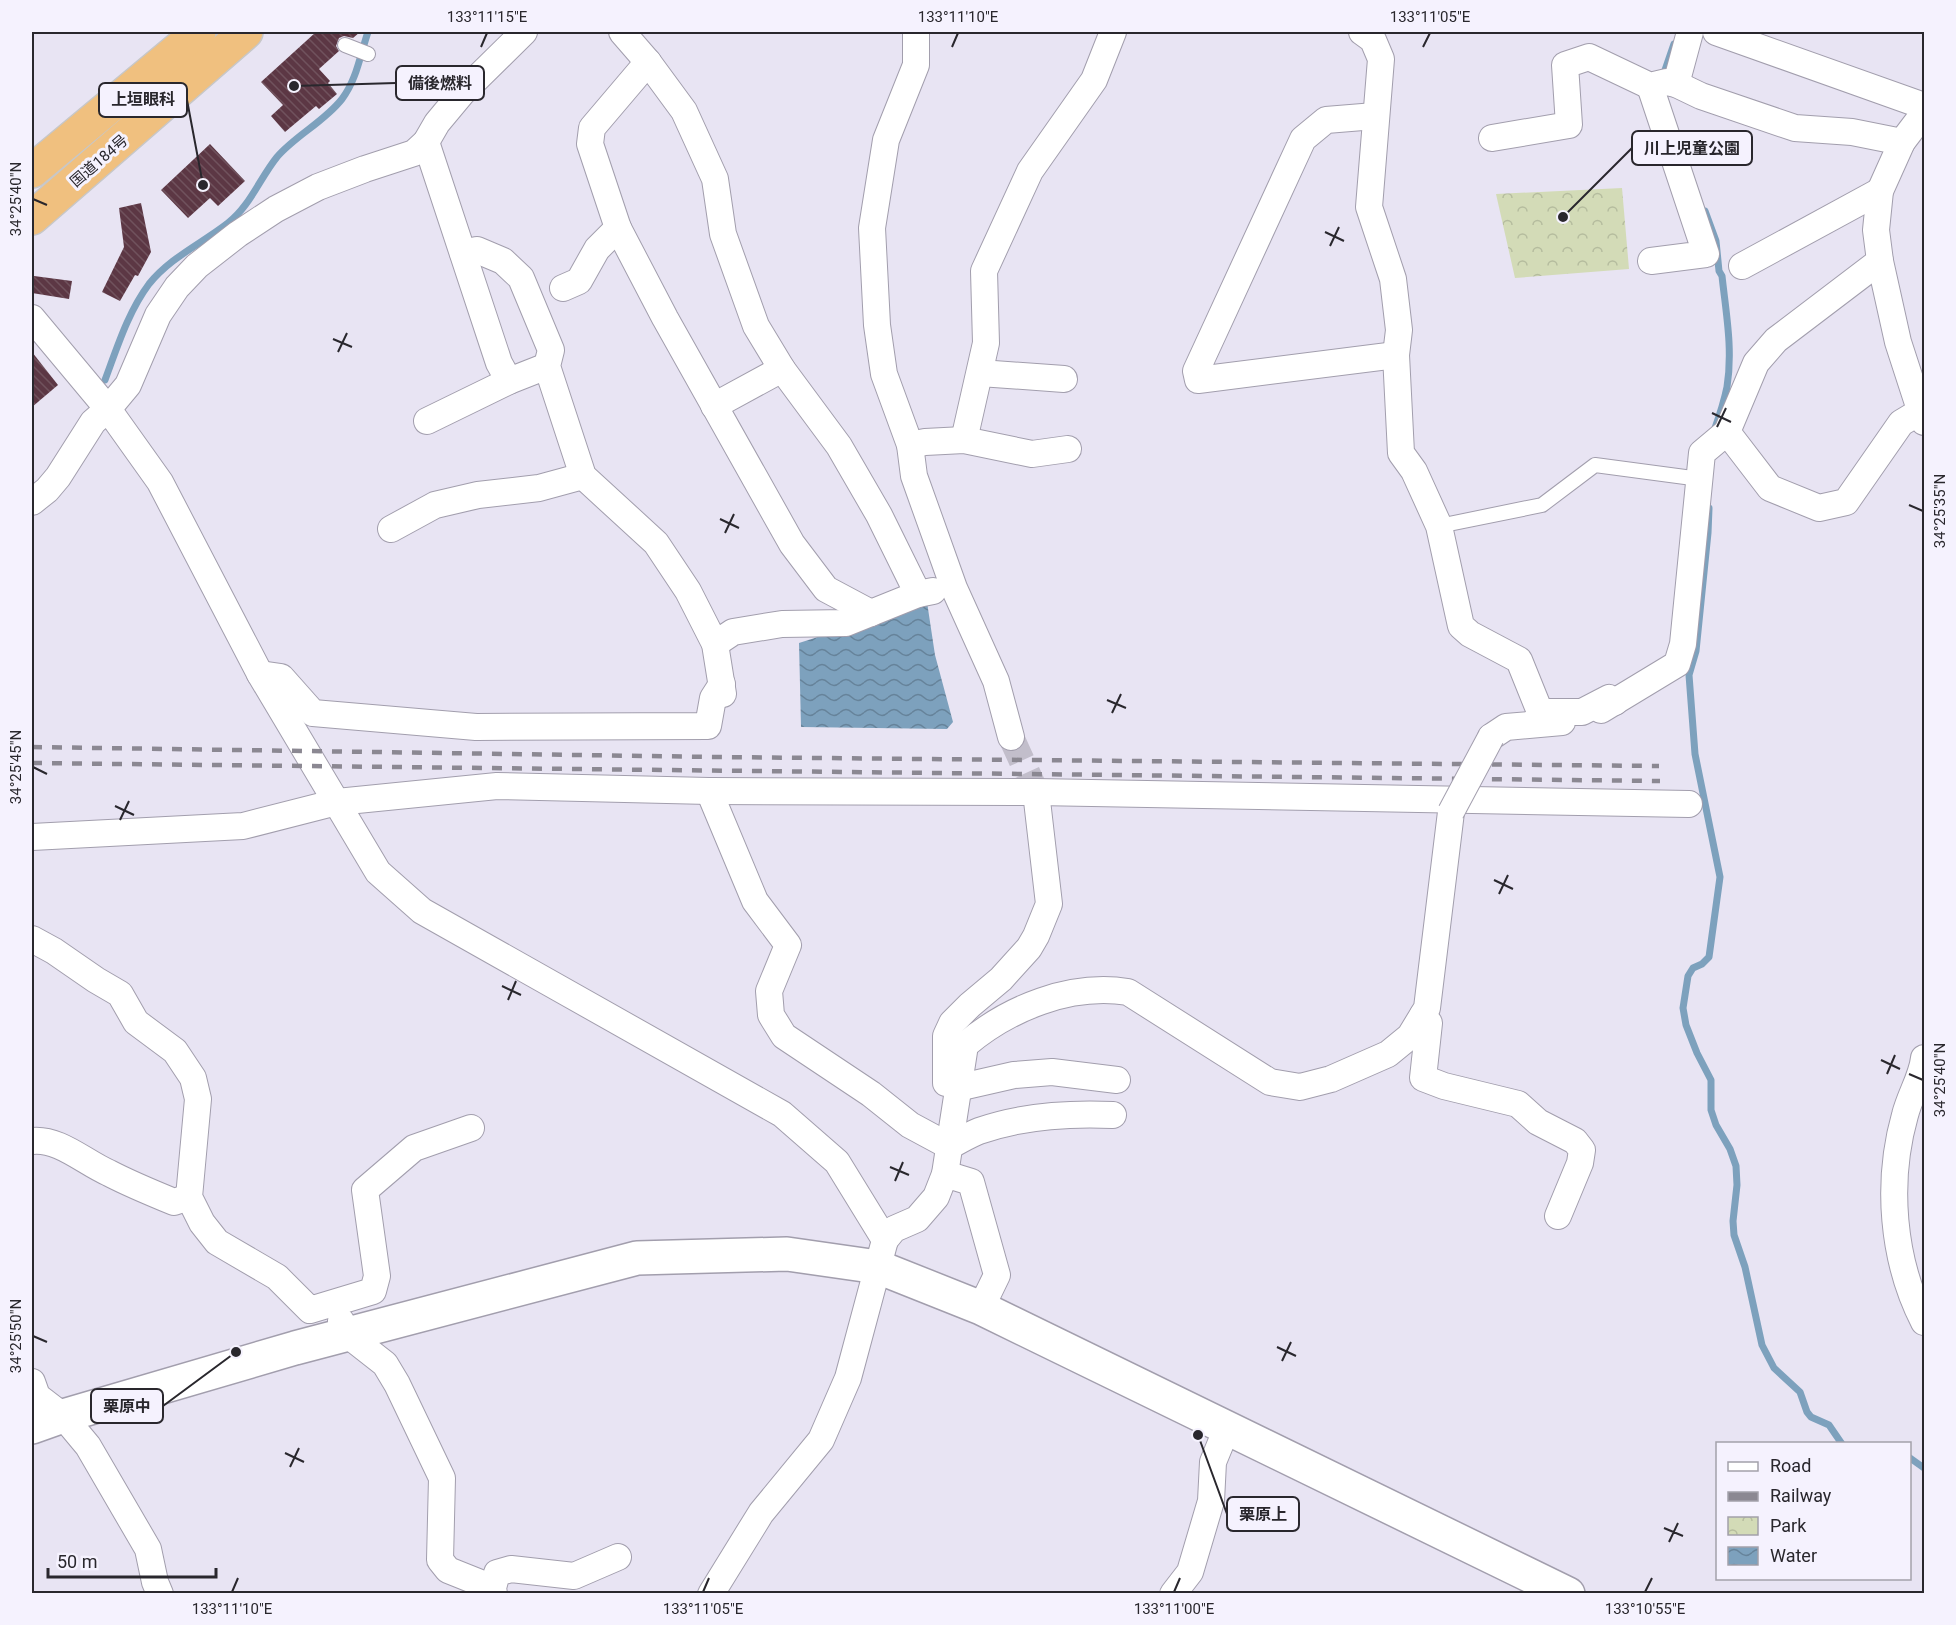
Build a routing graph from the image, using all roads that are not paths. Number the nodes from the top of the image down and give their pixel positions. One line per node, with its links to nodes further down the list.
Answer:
1 (199, 32): 20 (highway)
2 (246, 32): 22 (highway, 国道184号)
3 (524, 32): 18 (street)
4 (622, 32): 12 (street)
5 (916, 32): 43 (street)
6 (1113, 32): 34 (street)
7 (1362, 32): 16 (street)
8 (1690, 32): 13 (street)
9 (1716, 32): 14 (street)
10 (350, 47): 11 (lane)
11 (368, 54)
12 (648, 62): 23 (street); 33 (street)
13 (1663, 84): 17 (street); 19 (street); 25 (street)
14 (1924, 106)
15 (1924, 113): 19 (street)
16 (1375, 116): 30 (street); 30 (street)
17 (1492, 138)
18 (426, 142): 24 (street); 38 (street)
19 (1902, 142): 21 (street)
20 (32, 171)
21 (1880, 191): 26 (street); 27 (street)
22 (32, 218)
23 (618, 228): 28 (street); 37 (street)
24 (463, 253): 31 (street); 36 (street)
25 (1651, 261)
26 (1880, 261): 32 (street); 42 (street)
27 (1742, 266)
28 (563, 288)
29 (32, 318): 38 (street)
30 (1396, 355): 48 (street)
31 (548, 366): 36 (street); 45 (street)
32 (1916, 367): 39 (street)
33 (782, 369): 37 (street); 51 (street)
34 (980, 373): 35 (street); 41 (street)
35 (1064, 379)
36 (509, 381): 40 (street)
37 (714, 406): 52 (street)
38 (108, 409): 47 (street); 54 (street)
39 (1923, 416): 42 (street)
40 (427, 421)
41 (964, 440): 43 (street); 44 (street)
42 (1717, 441): 46 (street)
43 (909, 445): 50 (street)
44 (1068, 449)
45 (583, 476): 49 (street); 53 (street)
46 (1700, 479): 48 (lane); 55 (street)
47 (32, 502)
48 (1439, 526): 55 (street)
49 (392, 529)
50 (954, 588): 51 (street); 56 (street)
51 (918, 594): 52 (street)
52 (871, 613): 53 (street)
53 (715, 644): 54 (street)
54 (260, 674): 59 (street)
55 (1615, 702): 63 (street, bridge)
56 (1011, 737)
57 (709, 791): 58 (street); 59 (street); 70 (street)
58 (1036, 792): 60 (street); 66 (street)
59 (336, 802): 61 (street); 74 (street)
60 (1689, 804)
61 (32, 837)
62 (32, 939): 72 (street)
63 (1423, 1015): 66 (street); 73 (street)
64 (1924, 1058): 77 (street)
65 (1117, 1080): 66 (street)
66 (956, 1093): 70 (street)
67 (1113, 1115): 70 (street)
68 (471, 1128): 75 (street)
69 (32, 1141): 72 (street)
70 (949, 1146): 71 (street)
71 (945, 1174): 74 (street); 76 (street)
72 (189, 1197): 75 (street)
73 (1558, 1216)
74 (882, 1254): 76 (street); 78 (street); 86 (street)
75 (332, 1304): 78 (street)
76 (981, 1308): 82 (street)
77 (1924, 1322)
78 (348, 1335): 80 (street); 84 (street)
79 (32, 1382): 80 (street)
80 (63, 1416): 81 (street); 85 (street)
81 (32, 1427)
82 (1227, 1428): 87 (street); 88 (street)
83 (618, 1557): 84 (street)
84 (494, 1591)
85 (160, 1593)
86 (711, 1593)
87 (1173, 1593)
88 (1568, 1593)

